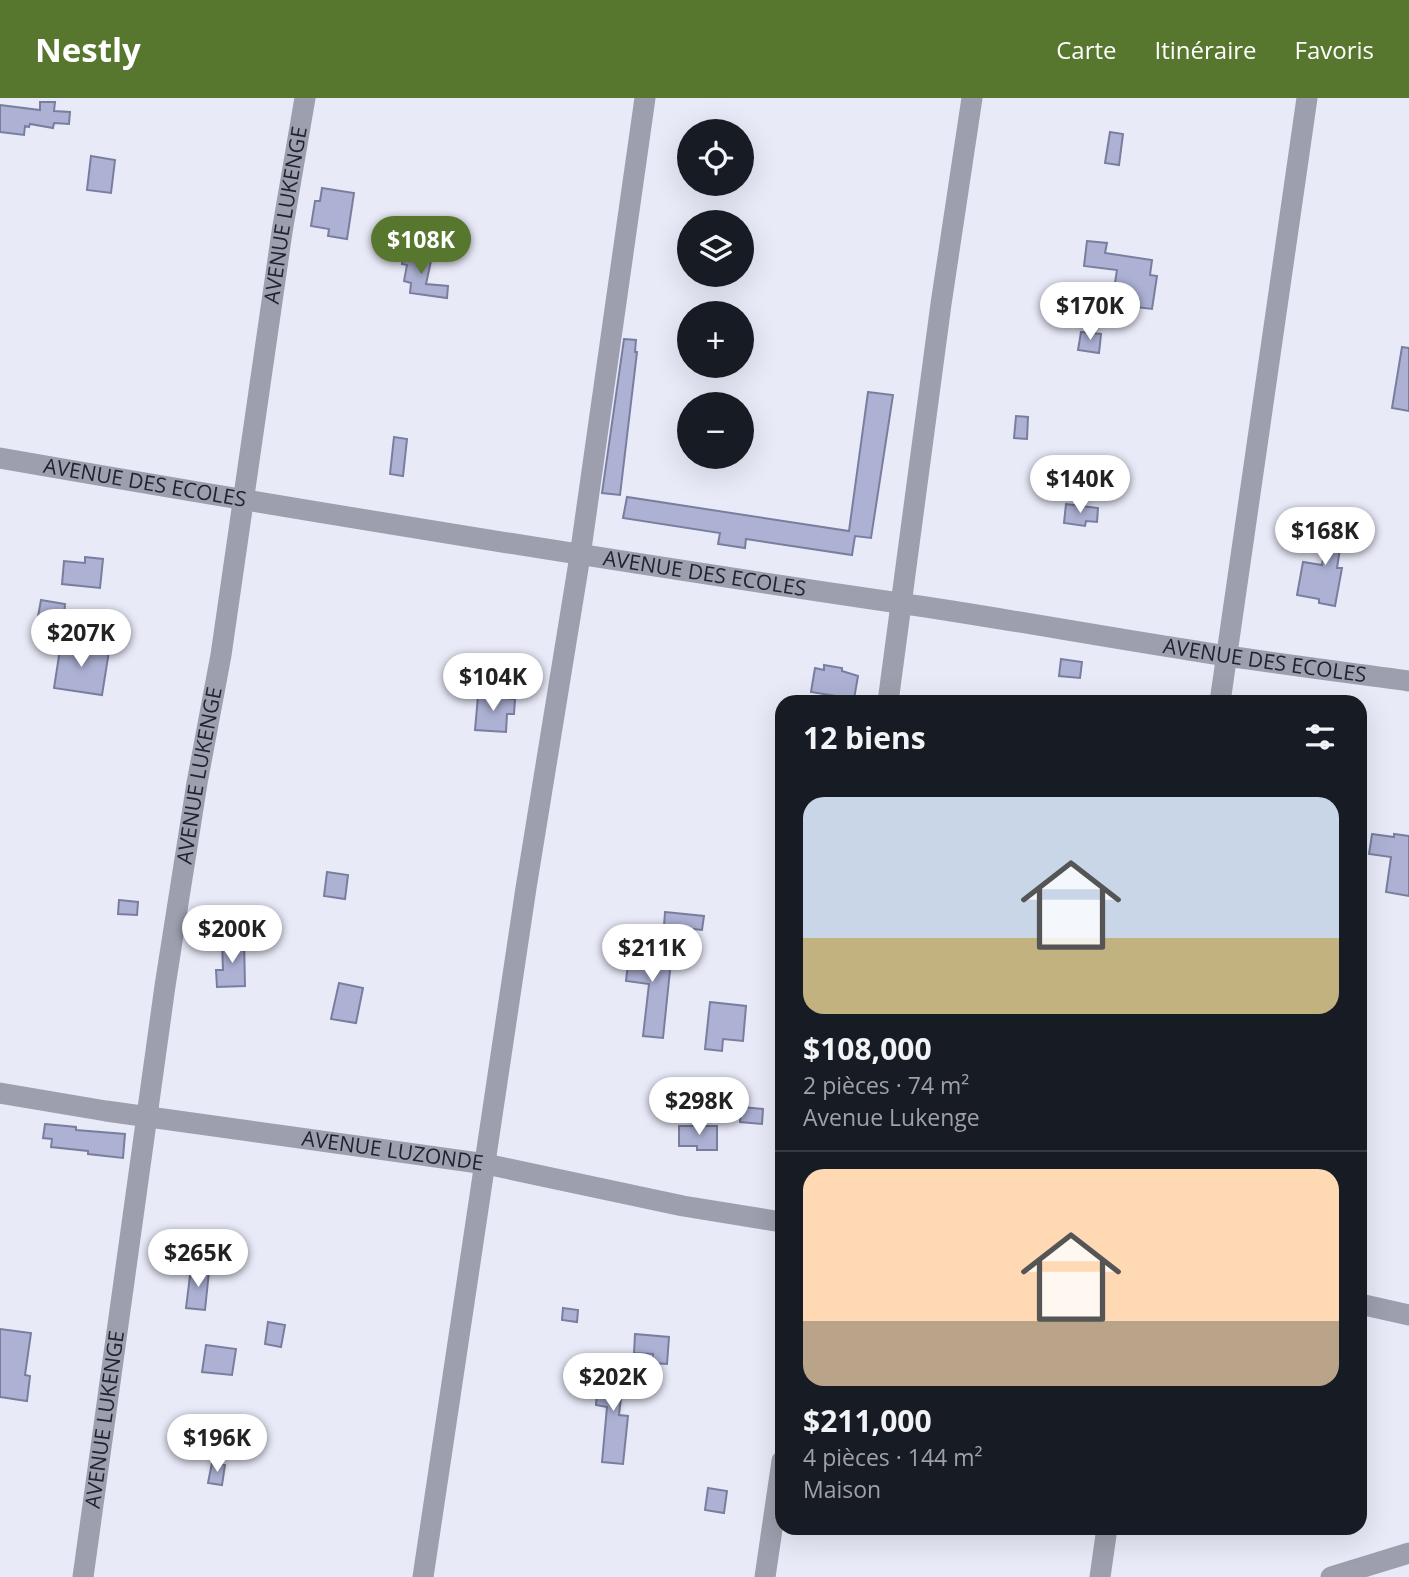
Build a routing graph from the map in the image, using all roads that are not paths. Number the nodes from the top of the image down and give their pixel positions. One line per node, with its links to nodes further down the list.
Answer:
1 (305, 98): 6 (street, AVENUE LUKENGE)
2 (645, 98): 7 (street)
3 (972, 98): 8 (street)
4 (1307, 98): 9 (street)
5 (0, 458): 6 (street, AVENUE DES ECOLES)
6 (244, 500): 7 (street, AVENUE DES ECOLES); 14 (street, AVENUE LUKENGE)
7 (579, 556): 8 (street, AVENUE DES ECOLES); 15 (street)
8 (901, 603): 9 (street, AVENUE DES ECOLES); 11 (street)
9 (1227, 656): 10 (street, AVENUE DES ECOLES); 12 (street)
10 (1409, 681)
11 (889, 695)
12 (1221, 695)
13 (0, 1093): 14 (street, AVENUE LUZONDE)
14 (147, 1115): 15 (street, AVENUE LUZONDE); 22 (street, AVENUE LUKENGE)
15 (486, 1164): 16 (street, AVENUE LUZONDE); 23 (street)
16 (775, 1221)
17 (1367, 1306): 18 (street)
18 (1409, 1315)
19 (775, 1509): 24 (street)
20 (1106, 1535): 25 (street)
21 (1409, 1553): 26 (street)
22 (83, 1577)
23 (423, 1577)
24 (765, 1577)
25 (1100, 1577)
26 (1331, 1577)

